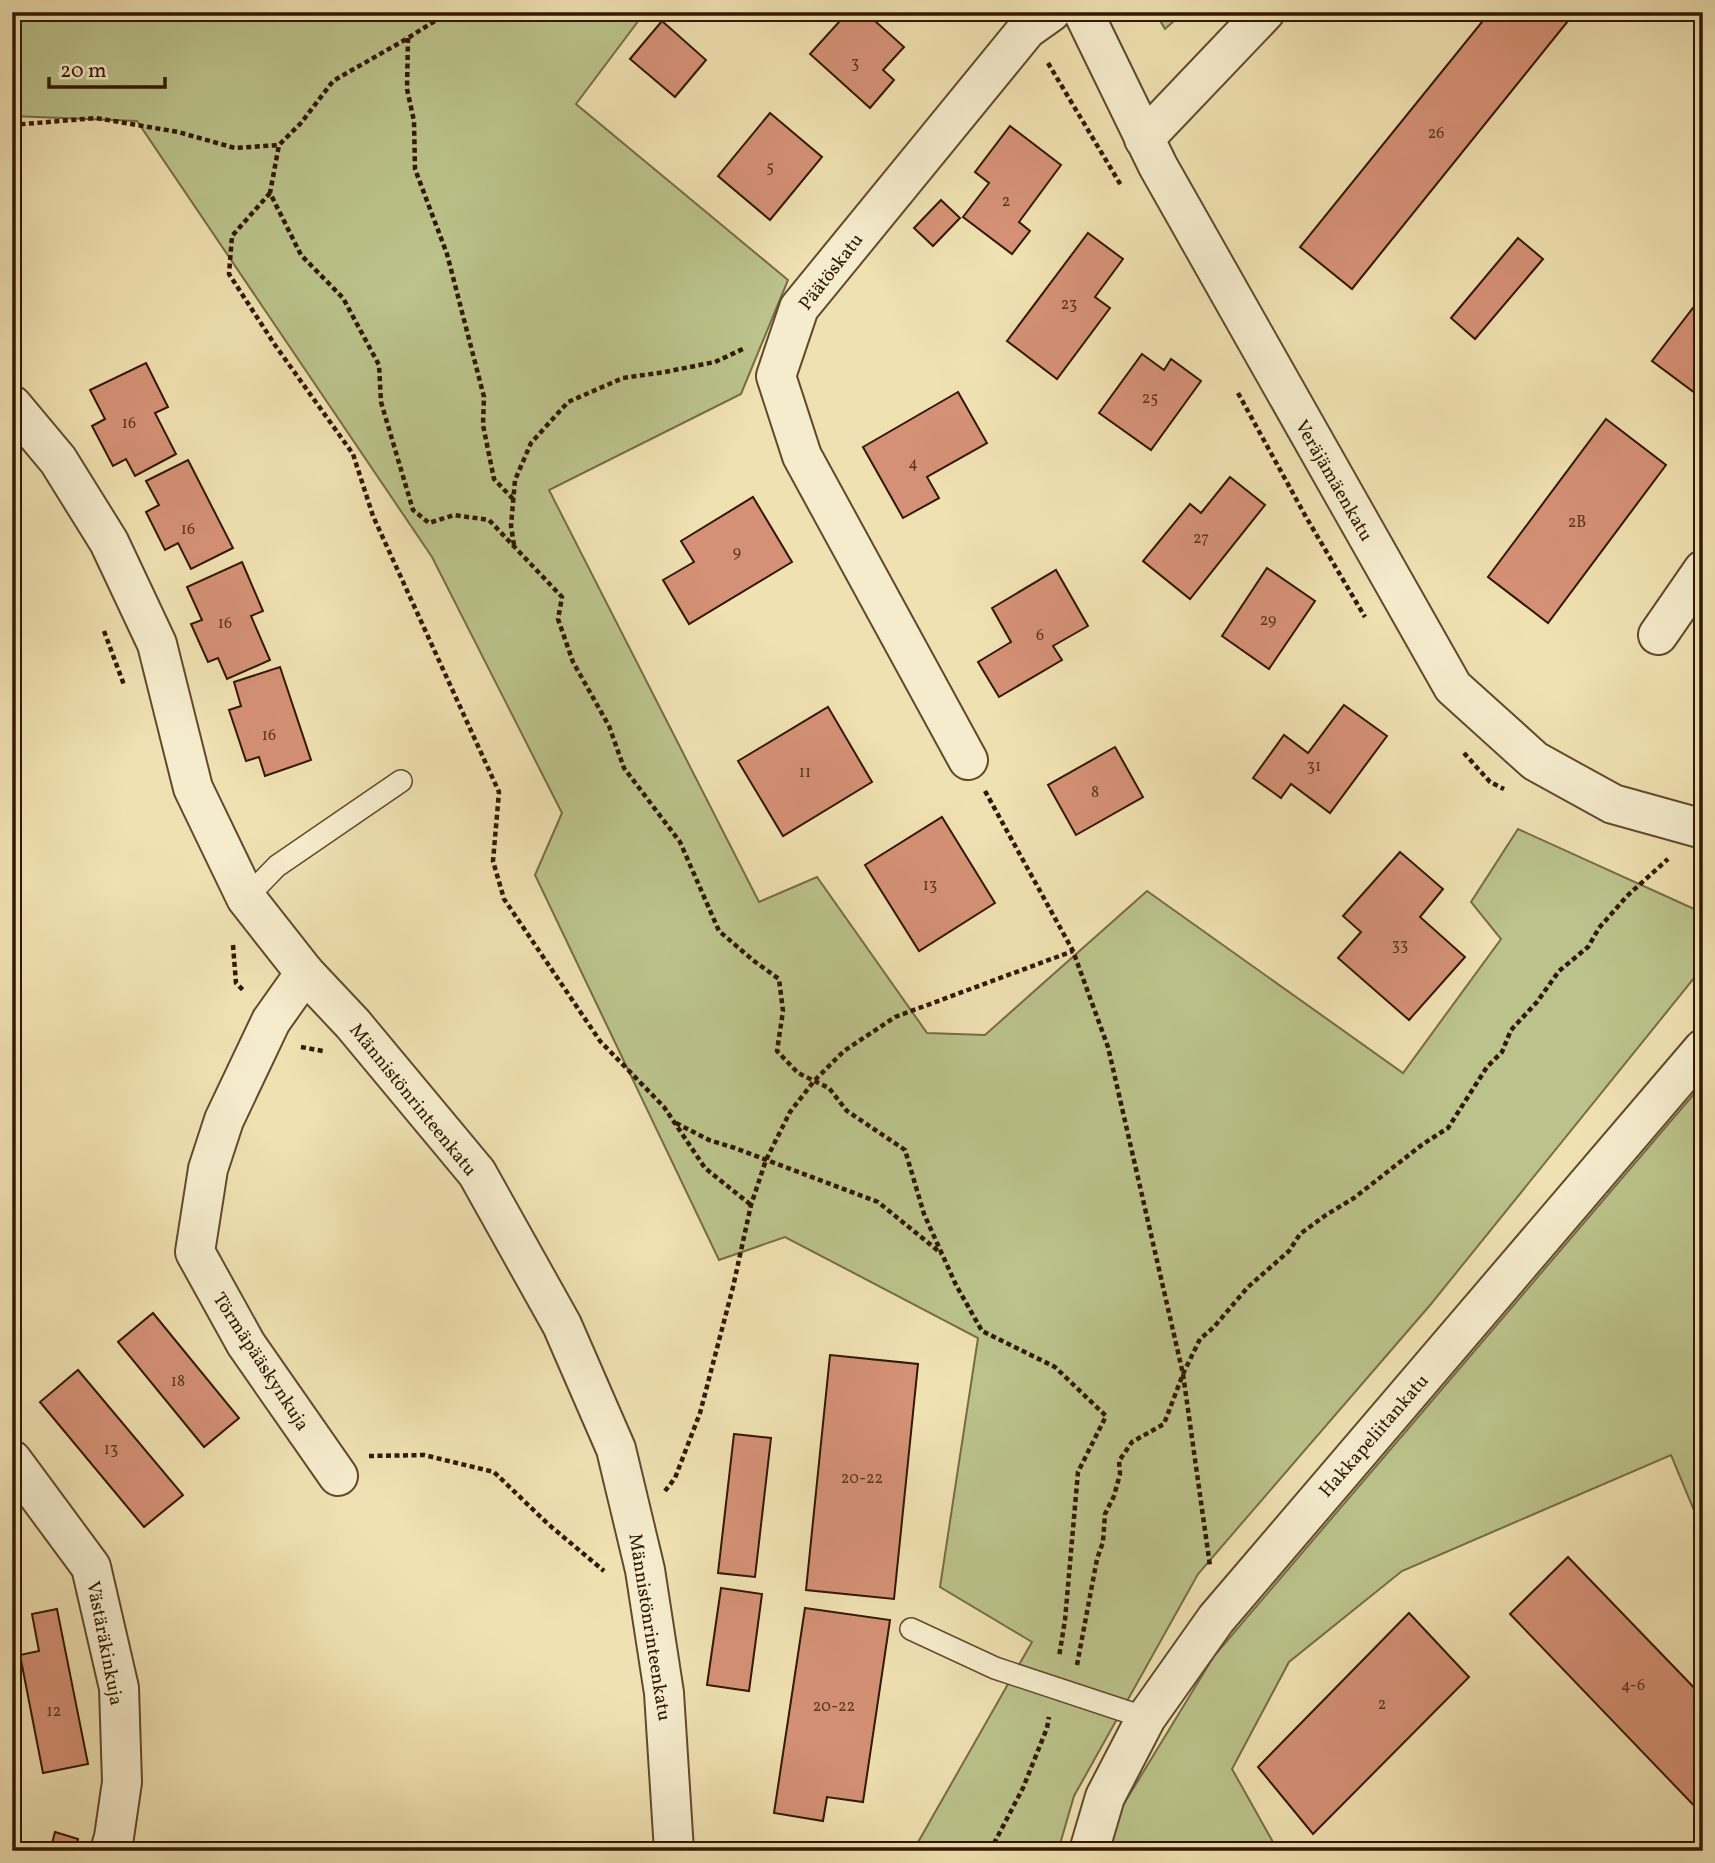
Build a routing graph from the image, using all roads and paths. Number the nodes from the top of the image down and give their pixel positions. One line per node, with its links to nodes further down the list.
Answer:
1 (449, 12): 5 (path)
2 (1051, 12): 18 (street, Päätöskatu)
3 (1083, 12): 7 (street, Veräjämäenkatu)
4 (1265, 12): 7 (street)
5 (408, 38): 8 (path); 12 (path)
6 (12, 125): 8 (path)
7 (1144, 139): 20 (street, Veräjämäenkatu)
8 (279, 145): 9 (path)
9 (270, 193): 13 (path); 29 (path)
10 (746, 347): 12 (path)
11 (12, 405): 21 (street, Männistönrinteenkatu)
12 (513, 499): 13 (path)
13 (514, 547): 28 (path)
14 (1703, 570): 16 (street)
15 (100, 620): 17 (path)
16 (1658, 635)
17 (127, 695)
18 (968, 760): 23 (path)
19 (401, 781): 21 (lane)
20 (1700, 829): 33 (path)
21 (246, 898): 24 (street, Männistönrinteenkatu)
22 (233, 944): 25 (path)
23 (1073, 951): 28 (path); 33 (path)
24 (305, 973): 25 (street, Törmäpääskynkuja); 36 (street, Männistönrinteenkatu)
25 (271, 1021): 27 (path); 35 (street, Törmäpääskynkuja)
26 (1703, 1049): 38 (street, Hakkapeliitankatu)
27 (331, 1052)
28 (814, 1081): 30 (path); 32 (path)
29 (674, 1121): 30 (path); 31 (path)
30 (766, 1160): 31 (path); 32 (path)
31 (751, 1205): 36 (path)
32 (942, 1255): 40 (path)
33 (1183, 1374): 38 (path); 40 (path)
34 (12, 1460): 42 (street, Västäräkinkuja)
35 (332, 1466): 37 (path)
36 (632, 1513): 43 (street, Männistönrinteenkatu)
37 (608, 1565)
38 (1216, 1619): 41 (street, Hakkapeliitankatu)
39 (911, 1629): 40 (lane)
40 (1063, 1690): 41 (lane); 44 (path)
41 (1146, 1718): 45 (street, Hakkapeliitankatu)
42 (110, 1851)
43 (674, 1851)
44 (990, 1851)
45 (1089, 1851)

